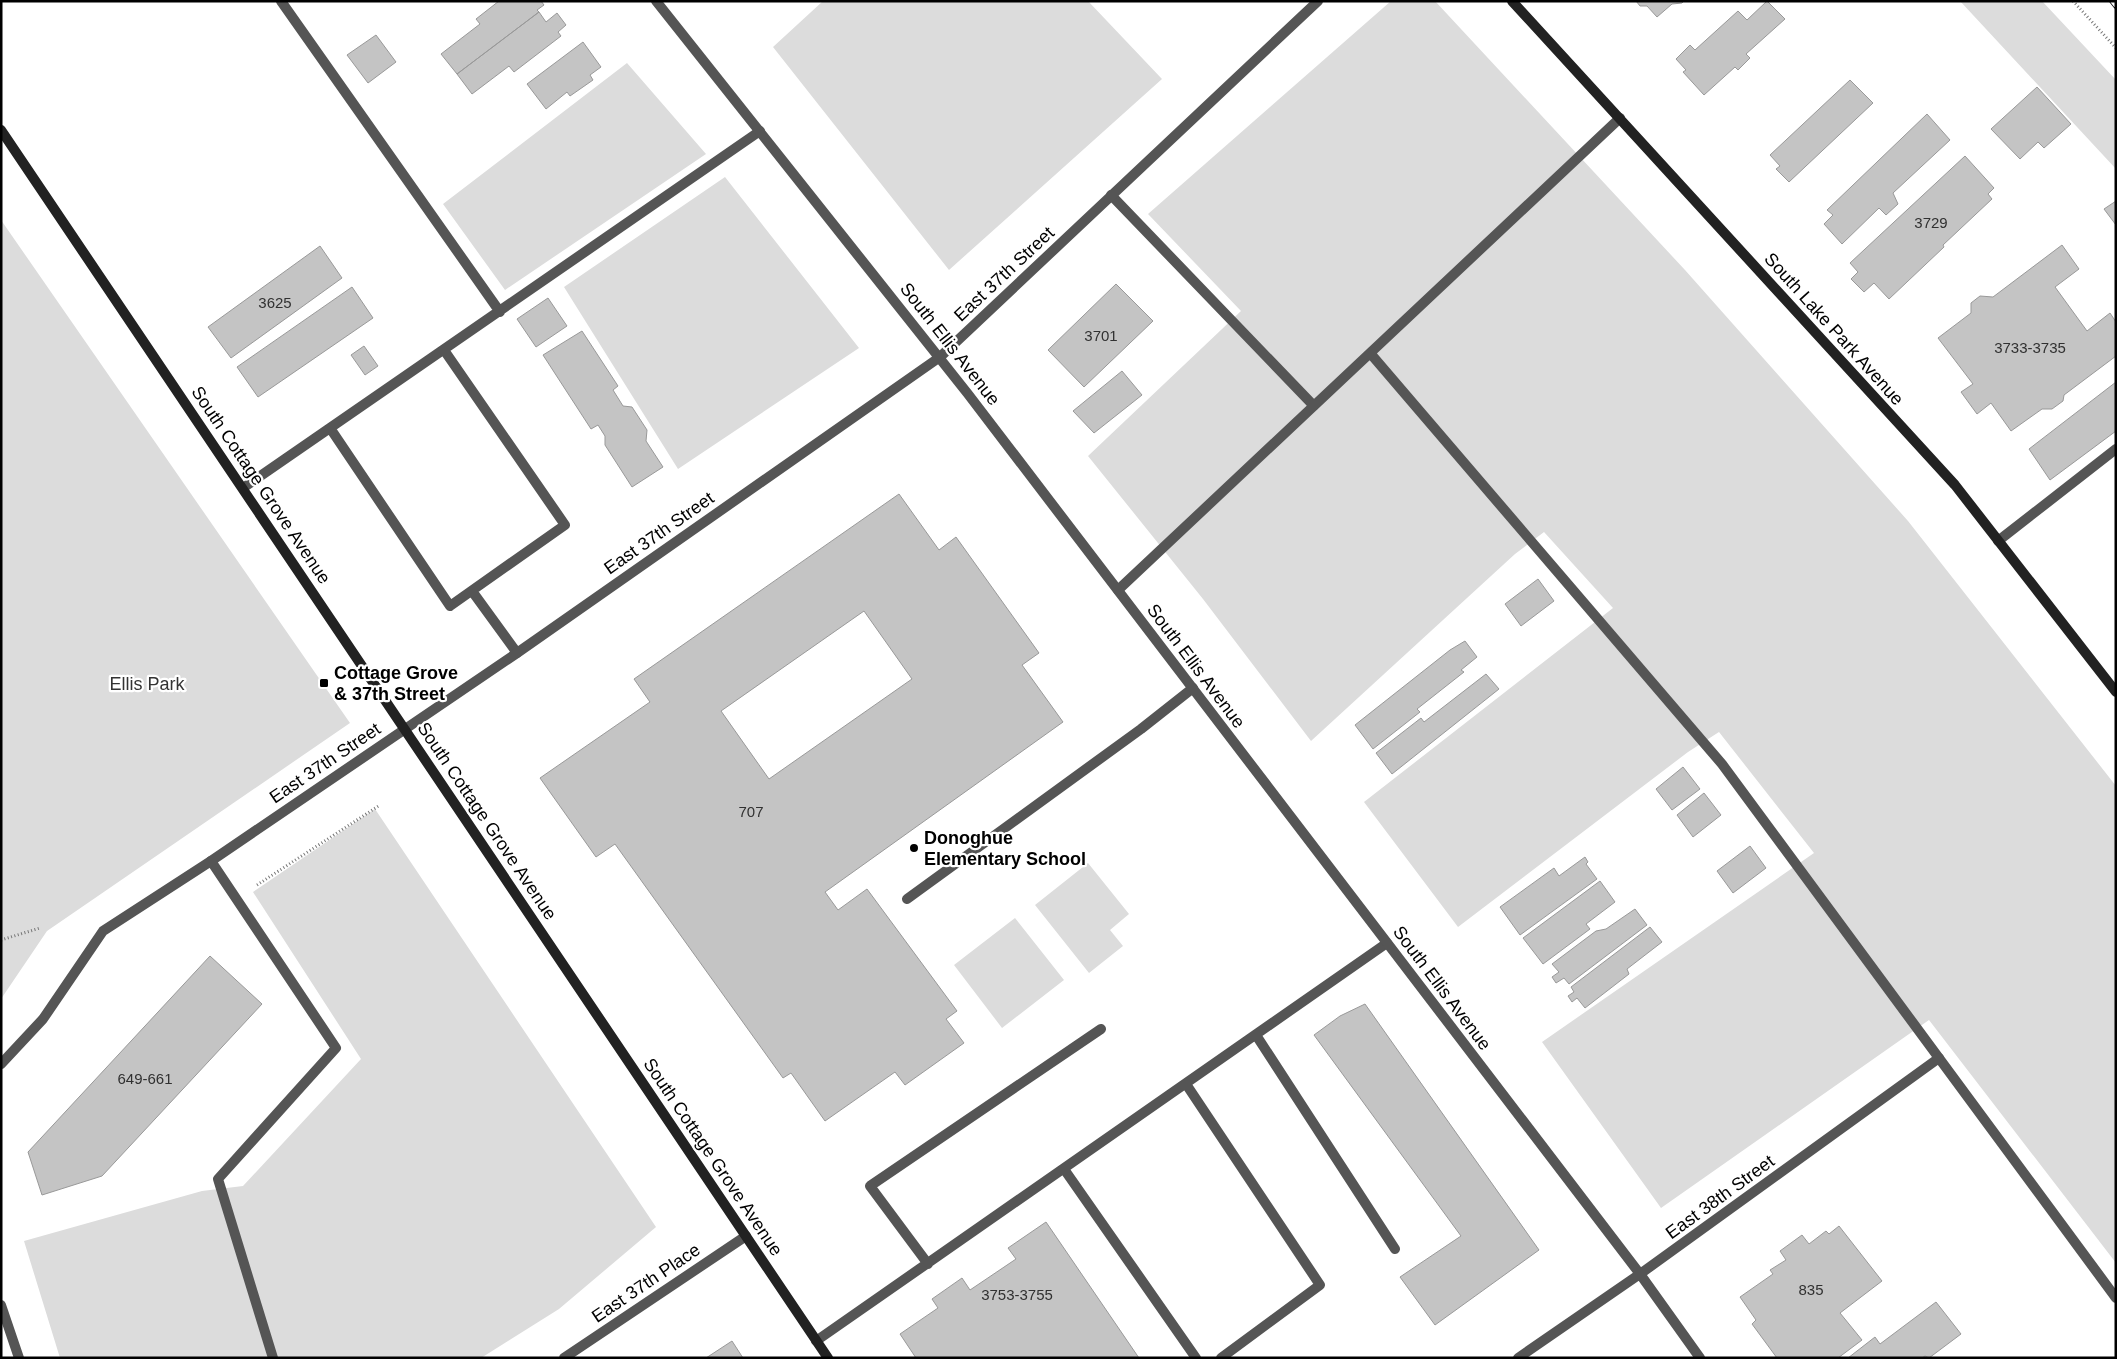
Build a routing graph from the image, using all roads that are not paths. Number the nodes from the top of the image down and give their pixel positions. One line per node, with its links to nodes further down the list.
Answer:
1 (281, 1): 9 (street)
2 (656, 1): 7 (street, South Ellis Avenue)
3 (1318, 1): 8 (street, East 37th Street)
4 (1512, 1): 5 (main road, South Lake Park Avenue)
5 (1620, 118): 11 (street); 17 (main road, South Lake Park Avenue)
6 (1, 130): 16 (main road, South Cottage Grove Avenue)
7 (760, 131): 9 (street); 12 (street, South Ellis Avenue)
8 (1111, 196): 12 (street, East 37th Street); 13 (street)
9 (500, 312): 10 (street)
10 (444, 350): 14 (street); 19 (street)
11 (1370, 353): 13 (street); 29 (street)
12 (940, 356): 18 (street, South Ellis Avenue); 20 (street, East 37th Street)
13 (1314, 406): 18 (street)
14 (330, 428): 16 (street); 19 (street)
15 (2116, 449): 17 (street)
16 (243, 488): 23 (main road, South Cottage Grove Avenue)
17 (1998, 541): 22 (main road, South Lake Park Avenue)
18 (1118, 590): 21 (street, South Ellis Avenue)
19 (472, 591): 20 (street)
20 (516, 653): 23 (street, East 37th Street)
21 (1193, 688): 25 (street); 26 (street, South Ellis Avenue)
22 (2116, 692)
23 (405, 728): 24 (street, East 37th Street); 33 (main road, South Cottage Grove Avenue)
24 (211, 861): 30 (street, East 37th Street); 41 (street)
25 (907, 899)
26 (1387, 943): 28 (street); 36 (street, South Ellis Avenue)
27 (1101, 1029): 35 (street)
28 (1256, 1035): 31 (street); 34 (street)
29 (1939, 1058): 36 (street, East 38th Street); 37 (street)
30 (1, 1064)
31 (1186, 1084): 32 (street); 45 (street)
32 (1064, 1169): 35 (street); 44 (street)
33 (746, 1236): 39 (main road, South Cottage Grove Avenue); 42 (street, East 37th Place)
34 (1395, 1249)
35 (928, 1264): 39 (street)
36 (1640, 1274): 46 (street, East 38th Street); 47 (street, South Ellis Avenue)
37 (2116, 1298)
38 (1, 1305): 40 (street)
39 (816, 1341): 43 (main road, South Cottage Grove Avenue)
40 (19, 1358)
41 (274, 1358)
42 (564, 1358)
43 (828, 1358)
44 (1196, 1358)
45 (1221, 1358)
46 (1518, 1358)
47 (1700, 1358)

